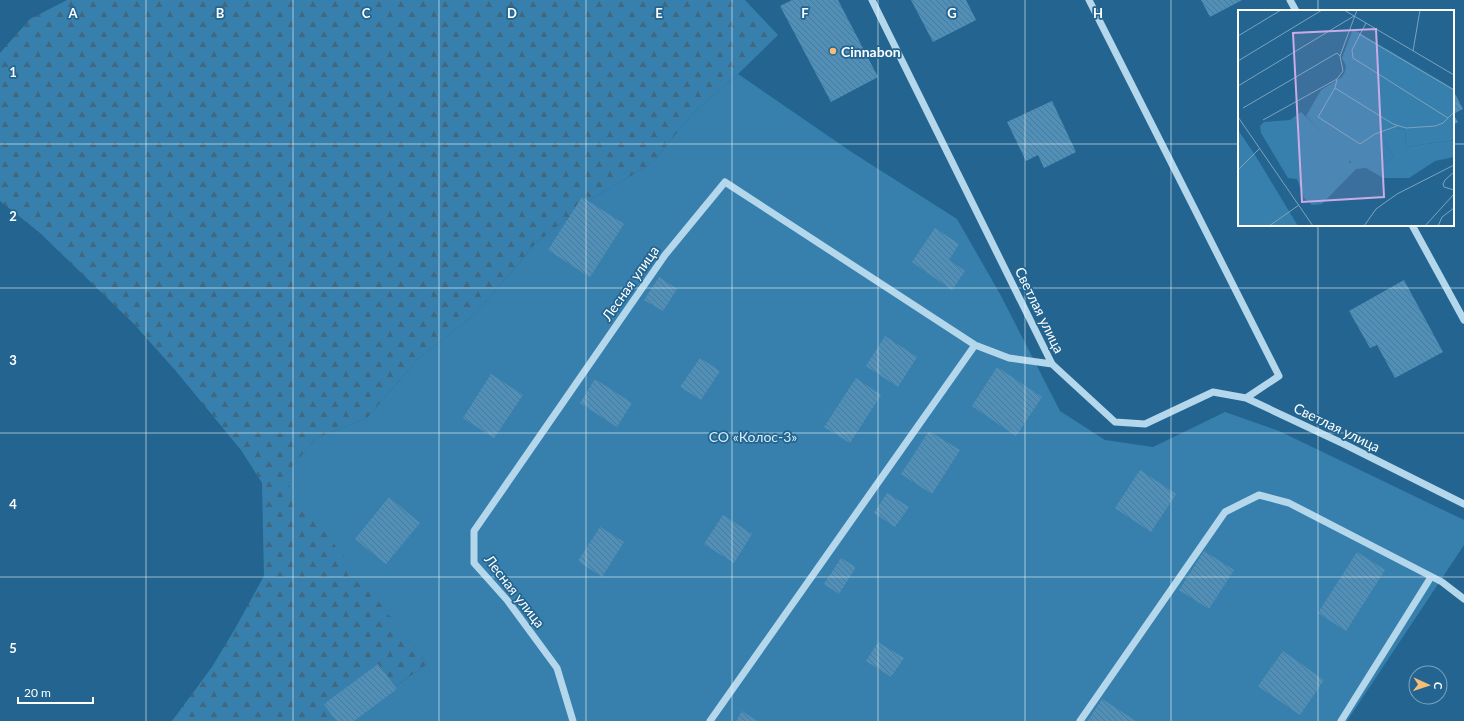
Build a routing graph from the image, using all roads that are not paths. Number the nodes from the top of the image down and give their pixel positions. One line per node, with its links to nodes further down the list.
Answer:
1 (872, 0): 8 (street, Светлая улица)
2 (1089, 0): 9 (street)
3 (1290, 0): 4 (street)
4 (1295, 10)
5 (1413, 226): 6 (street)
6 (1464, 320)
7 (975, 345): 8 (street, Лесная улица); 13 (street, Лесная улица); 14 (street)
8 (1052, 364): 9 (street, Светлая улица)
9 (1246, 398): 10 (street, Светлая улица)
10 (1464, 504)
11 (1431, 577): 12 (street); 15 (street); 16 (street)
12 (1464, 599)
13 (573, 721)
14 (710, 721)
15 (1080, 721)
16 (1341, 721)

